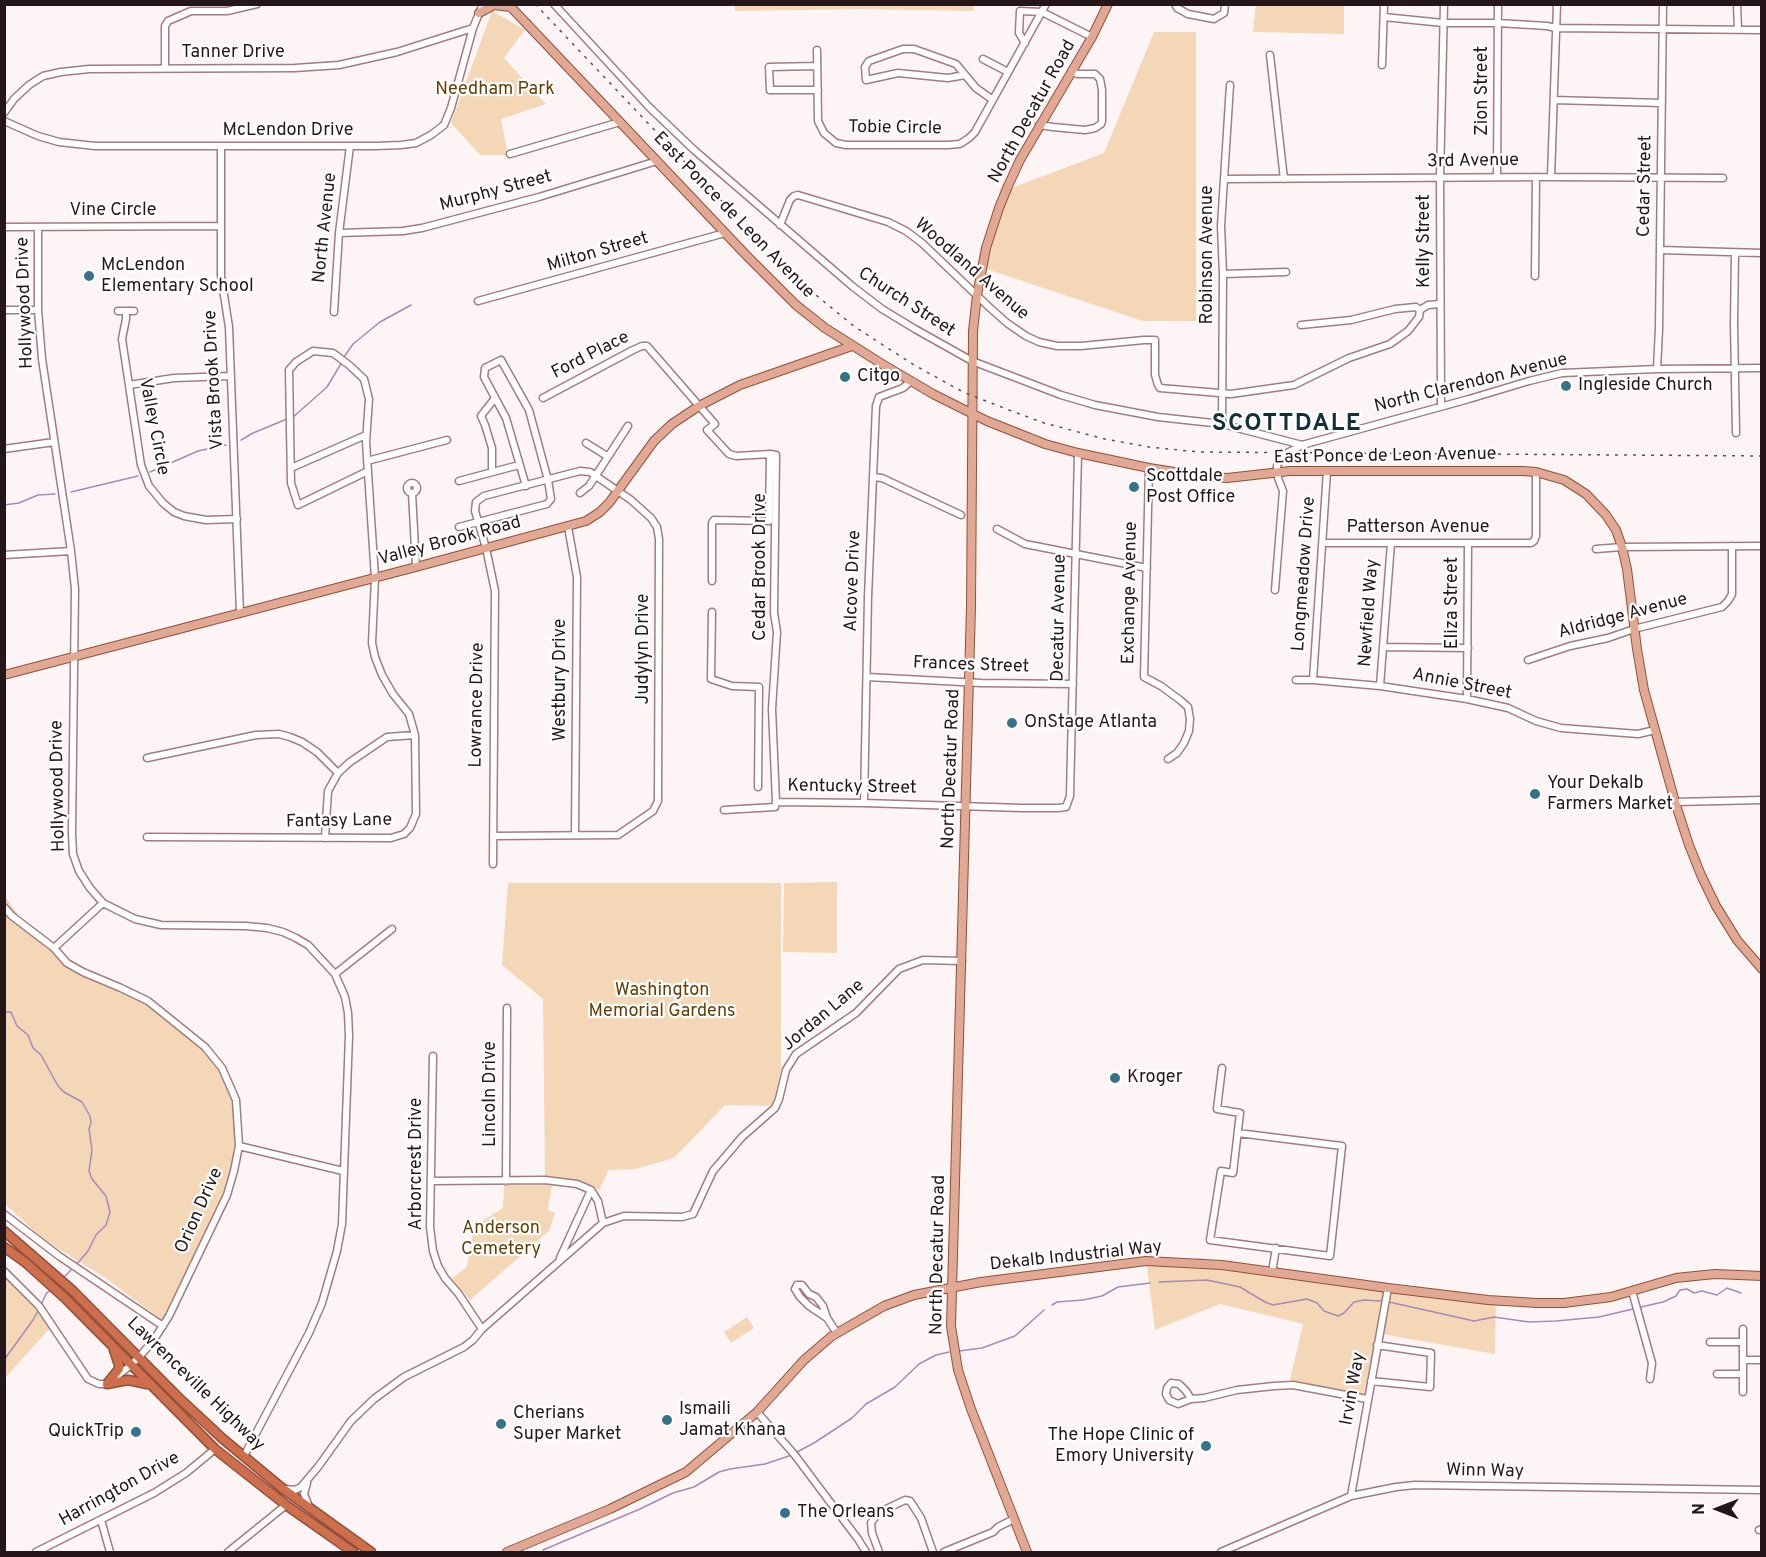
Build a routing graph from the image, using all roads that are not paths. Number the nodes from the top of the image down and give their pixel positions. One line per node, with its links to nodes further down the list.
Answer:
1 (257, 4): 32 (street)
2 (483, 4): 16 (street, McLendon Drive)
3 (554, 4): 57 (street, Church Street)
4 (1046, 4): 15 (street, Tobie Circle)
5 (1108, 4): 25 (main road, North Decatur Road)
6 (1225, 4): 14 (street)
7 (1384, 4): 17 (street)
8 (1444, 4): 18 (street, Kelly Street)
9 (1498, 4): 19 (street, Zion Street)
10 (1557, 4): 21 (street)
11 (1663, 4): 22 (street, Cedar Street)
12 (1737, 4): 23 (street)
13 (510, 6): 16 (main road); 43 (main road, East Ponce de Leon Avenue)
14 (1177, 7)
15 (1042, 12): 25 (street); 26 (street, Tobie Circle); 26 (street)
16 (479, 13): 20 (street, McLendon Drive)
17 (1384, 18): 18 (street); 30 (street)
18 (1443, 23): 19 (street); 54 (street, Kelly Street)
19 (1498, 23): 21 (street); 49 (street, Zion Street)
20 (473, 28): 32 (street, Tanner Drive); 46 (street, McLendon Drive)
21 (1556, 28): 22 (street); 39 (street)
22 (1663, 30): 23 (street); 40 (street, Cedar Street)
23 (1738, 30): 24 (street)
24 (1761, 30)
25 (1092, 38): 34 (main road, North Decatur Road)
26 (1025, 43): 33 (street, Tobie Circle)
27 (817, 50): 31 (street, Tobie Circle)
28 (1270, 55): 53 (street)
29 (983, 59): 33 (street)
30 (1382, 65)
31 (817, 66): 37 (street, Tobie Circle); 37 (street)
32 (165, 68): 41 (street, Tanner Drive)
33 (1008, 72): 38 (street, Tobie Circle)
34 (1071, 72): 44 (main road, North Decatur Road); 44 (street)
35 (965, 75): 35 (street); 38 (street)
36 (1230, 85): 56 (street, Robinson Avenue)
37 (818, 90): 38 (street, Tobie Circle)
38 (993, 100)
39 (1554, 100): 40 (street); 51 (street)
40 (1662, 103): 52 (street, Cedar Street)
41 (4, 113)
42 (4, 121): 45 (street, McLendon Drive)
43 (620, 122): 47 (street); 48 (main road, East Ponce de Leon Avenue)
44 (1039, 125): 69 (main road, North Decatur Road)
45 (221, 146): 46 (street, McLendon Drive); 58 (street, Vista Brook Drive)
46 (350, 146): 61 (street, North Avenue)
47 (510, 154)
48 (657, 161): 61 (street, Murphy Street); 62 (main road, East Ponce de Leon Avenue)
49 (1497, 177): 50 (street, 3rd Avenue); 54 (street, 3rd Avenue)
50 (1536, 177): 51 (street, 3rd Avenue); 68 (street)
51 (1551, 177): 52 (street, 3rd Avenue)
52 (1661, 177): 55 (street, 3rd Avenue); 63 (street, Cedar Street)
53 (1284, 178): 54 (street, 3rd Avenue); 56 (street, 3rd Avenue)
54 (1440, 178): 71 (street, Kelly Street)
55 (1723, 178)
56 (1224, 179): 67 (street, Robinson Avenue)
57 (780, 225): 69 (street, Woodland Avenue); 81 (street, Church Street)
58 (221, 226): 60 (street, Vine Circle); 85 (street, Vista Brook Drive)
59 (4, 227): 60 (street, Vine Circle)
60 (38, 227): 73 (street, Hollywood Drive)
61 (339, 233): 78 (street, North Avenue)
62 (725, 233): 70 (street, Milton Street); 80 (main road, East Ponce de Leon Avenue)
63 (1660, 250): 64 (street); 84 (street, Cedar Street)
64 (1735, 253): 65 (street); 82 (street)
65 (1761, 253)
66 (1286, 272): 67 (street)
67 (1223, 274): 88 (street, Robinson Avenue)
68 (1535, 276)
69 (976, 295): 81 (main road, North Decatur Road); 88 (street, Woodland Avenue)
70 (478, 301)
71 (1440, 304): 74 (street); 91 (street, Kelly Street)
72 (4, 310): 73 (street)
73 (38, 310): 99 (street, Hollywood Drive)
74 (1420, 310): 79 (street); 88 (street)
75 (118, 311): 76 (street)
76 (126, 311): 77 (street); 87 (street, Valley Circle)
77 (134, 311)
78 (334, 312)
79 (1301, 325)
80 (852, 346): 86 (main road, East Ponce de Leon Avenue); 92 (main road, Valley Brook Road)
81 (972, 361): 93 (main road, North Decatur Road); 94 (street, Church Street)
82 (1735, 368): 83 (street, North Clarendon Avenue); 84 (street, North Clarendon Avenue); 96 (street)
83 (1761, 368)
84 (1657, 369): 91 (street, North Clarendon Avenue)
85 (231, 376): 87 (street); 123 (street, Vista Brook Drive)
86 (910, 381): 93 (main road, East Ponce de Leon Avenue); 115 (street, Alcove Drive)
87 (129, 385): 123 (street, Valley Circle)
88 (1223, 394): 94 (street, Robinson Avenue)
89 (495, 398): 106 (street); 111 (street); 116 (street)
90 (543, 398): 92 (street, Ford Place)
91 (1441, 405): 101 (street, North Clarendon Avenue)
92 (699, 406): 119 (main road, Valley Brook Road); 124 (street, Cedar Brook Drive)
93 (972, 413): 103 (main road, East Ponce de Leon Avenue); 156 (main road, North Decatur Road)
94 (1222, 424): 101 (street, Church Street)
95 (628, 426): 104 (street)
96 (1736, 433)
97 (366, 435): 105 (street, Fantasy Lane); 107 (street); 107 (street, Fantasy Lane)
98 (447, 440): 105 (street)
99 (54, 441): 102 (street); 137 (street, Hollywood Drive)
100 (586, 443): 104 (street)
101 (1302, 445): 112 (street, North Clarendon Avenue)
102 (4, 449)
103 (1078, 453): 108 (main road, East Ponce de Leon Avenue); 139 (street, Decatur Avenue)
104 (607, 456): 114 (street)
105 (368, 461): 109 (street, Fantasy Lane)
106 (519, 465): 111 (street); 118 (street)
107 (291, 468): 109 (street)
108 (1149, 468): 112 (main road, East Ponce de Leon Avenue); 141 (street, Exchange Avenue)
109 (368, 471): 142 (street, Fantasy Lane)
110 (1327, 471): 112 (main road, East Ponce de Leon Avenue); 113 (main road, East Ponce de Leon Avenue); 129 (street, Longmeadow Drive)
111 (492, 472): 117 (street)
112 (1278, 472): 144 (street)
113 (1536, 472): 131 (street, Patterson Avenue); 134 (main road, East Ponce de Leon Avenue)
114 (594, 475): 116 (street); 119 (street, Judylyn Drive); 121 (street)
115 (873, 477): 122 (street); 153 (street, Alcove Drive)
116 (548, 480): 118 (street); 125 (street)
117 (459, 481)
118 (526, 486): 125 (street)
119 (618, 492): 127 (main road, Valley Brook Road); 175 (street, Judylyn Drive)
120 (412, 493): 140 (street)
121 (580, 493)
122 (961, 515)
123 (237, 519): 146 (street, Vista Brook Drive)
124 (772, 521): 143 (street, Cedar Brook Drive); 158 (street, Cedar Brook Drive)
125 (479, 523): 126 (street); 135 (street, Lowrance Drive)
126 (459, 527)
127 (568, 527): 135 (main road, Valley Brook Road); 175 (street, Westbury Drive)
128 (998, 529): 139 (street)
129 (1323, 543): 130 (street, Patterson Avenue); 155 (street, Longmeadow Drive)
130 (1391, 543): 131 (street, Patterson Avenue); 148 (street, Newfield Way)
131 (1468, 544): 149 (street, Eliza Street)
132 (1732, 546): 133 (street); 134 (street); 147 (street, Aldridge Avenue)
133 (1761, 546)
134 (1622, 547): 136 (street); 147 (main road, East Ponce de Leon Avenue)
135 (486, 548): 140 (main road, Valley Brook Road); 176 (street, Lowrance Drive)
136 (1596, 549)
137 (71, 551): 138 (street); 150 (street, Hollywood Drive)
138 (4, 555)
139 (1077, 555): 141 (street); 157 (street, Decatur Avenue)
140 (416, 567): 142 (main road, Valley Brook Road)
141 (1147, 568): 165 (street, Exchange Avenue)
142 (375, 578): 146 (main road, Valley Brook Road); 163 (street, Fantasy Lane)
143 (712, 581)
144 (1275, 590)
145 (712, 612): 160 (street)
146 (240, 613): 150 (main road, Valley Brook Road)
147 (1634, 629): 151 (street, Aldridge Avenue); 162 (main road, East Ponce de Leon Avenue)
148 (1383, 647): 149 (street); 159 (street, Newfield Way)
149 (1468, 648): 161 (street, Eliza Street)
150 (74, 658): 152 (main road, Valley Brook Road); 180 (street, Hollywood Drive)
151 (1528, 660)
152 (4, 675)
153 (867, 677): 156 (street, Frances Street); 171 (street, Alcove Drive)
154 (1296, 680): 155 (street, Annie Street)
155 (1313, 680): 159 (street, Annie Street)
156 (969, 682): 157 (street, Frances Street); 173 (main road, North Decatur Road)
157 (1073, 684): 167 (street, Decatur Avenue)
158 (774, 685): 160 (street); 170 (street, Cedar Brook Drive)
159 (1380, 686): 161 (street, Annie Street)
160 (759, 687): 168 (street)
161 (1467, 699): 162 (street, Annie Street)
162 (1655, 730): 172 (main road, East Ponce de Leon Avenue)
163 (415, 735): 166 (street); 178 (street, Fantasy Lane)
164 (147, 758): 166 (street)
165 (1168, 759)
166 (338, 772): 178 (street)
167 (1070, 783): 173 (street, Kentucky Street)
168 (758, 787)
169 (1761, 800): 172 (street)
170 (776, 802): 171 (street, Kentucky Street); 174 (street, Kentucky Street)
171 (864, 802): 173 (street, Kentucky Street)
172 (1675, 802): 185 (main road, East Ponce de Leon Avenue)
173 (966, 806): 184 (main road, North Decatur Road)
174 (724, 810)
175 (575, 835): 176 (street)
176 (493, 836): 179 (street, Lowrance Drive)
177 (147, 837): 178 (street, Fantasy Lane)
178 (325, 838)
179 (493, 864)
180 (103, 903): 183 (street); 186 (street, Hollywood Drive)
181 (4, 907): 183 (street, Orion Drive)
182 (392, 929): 186 (street)
183 (54, 948): 191 (street, Orion Drive)
184 (962, 961): 197 (street, Jordan Lane); 205 (main road, North Decatur Road)
185 (1761, 969)
186 (335, 974): 192 (street, Hollywood Drive)
187 (507, 1008): 194 (street, Lincoln Drive)
188 (433, 1056): 193 (street, Arborcrest Drive)
189 (1222, 1068): 190 (street)
190 (1238, 1133): 200 (street); 200 (street)
191 (239, 1146): 192 (street); 209 (street, Orion Drive)
192 (343, 1171): 232 (street, Hollywood Drive)
193 (430, 1181): 194 (street); 210 (street, Arborcrest Drive)
194 (506, 1181): 195 (street)
195 (591, 1190): 197 (street); 201 (street)
196 (4, 1214): 209 (street)
197 (603, 1223): 201 (street, Jordan Lane)
198 (4, 1230): 217 (highway, Lawrenceville Highway)
199 (4, 1246): 216 (highway, Lawrenceville Highway)
200 (1276, 1248): 203 (street)
201 (558, 1262): 210 (street, Jordan Lane)
202 (4, 1271): 225 (street)
203 (1272, 1272): 205 (main road, Dekalb Industrial Way); 206 (main road, Dekalb Industrial Way)
204 (1761, 1276): 207 (main road, Dekalb Industrial Way)
205 (952, 1287): 212 (main road, Dekalb Industrial Way); 239 (main road, North Decatur Road)
206 (1388, 1288): 207 (main road, Dekalb Industrial Way); 215 (street, Irvin Way)
207 (1632, 1291): 223 (street)
208 (827, 1318): 208 (street); 212 (street)
209 (163, 1326): 217 (street, Orion Drive)
210 (482, 1329): 233 (street, Jordan Lane)
211 (1743, 1329): 214 (street)
212 (837, 1333): 230 (main road, Dekalb Industrial Way)
213 (1710, 1342): 214 (street)
214 (1743, 1342): 218 (street)
215 (1377, 1345): 224 (street, Irvin Way); 224 (street)
216 (112, 1346): 220 (highway, Lawrenceville Highway); 225 (highway)
217 (140, 1356): 220 (street, Orion Drive); 232 (highway, Lawrenceville Highway)
218 (1743, 1360): 219 (street); 222 (street)
219 (1761, 1360)
220 (131, 1365): 225 (street, Orion Drive); 226 (highway, Lawrenceville Highway)
221 (1717, 1374): 222 (street)
222 (1743, 1374): 227 (street)
223 (1650, 1379)
224 (1371, 1381): 229 (street, Irvin Way)
225 (107, 1384): 226 (highway)
226 (151, 1385): 231 (highway, Lawrenceville Highway)
227 (1743, 1392)
228 (1191, 1399): 229 (street)
229 (1367, 1399): 236 (street, Irvin Way)
230 (757, 1412): 246 (main road, Dekalb Industrial Way); 247 (street)
231 (215, 1449): 237 (highway, Lawrenceville Highway); 240 (street, Harrington Drive)
232 (243, 1456): 234 (highway, Lawrenceville Highway)
233 (308, 1480): 234 (street); 238 (street)
234 (282, 1488): 238 (highway, Lawrenceville Highway)
235 (1761, 1490): 236 (street, Winn Way)
236 (1351, 1496): 252 (street, Winn Way)
237 (286, 1505): 243 (street); 244 (highway, Lawrenceville Highway)
238 (312, 1510): 245 (highway, Lawrenceville Highway)
239 (1014, 1519): 250 (street); 251 (main road, North Decatur Road)
240 (101, 1520): 241 (street, Harrington Drive); 242 (street)
241 (36, 1552)
242 (110, 1552)
243 (228, 1552)
244 (353, 1552)
245 (371, 1552)
246 (507, 1552)
247 (866, 1552)
248 (879, 1552): 249 (street)
249 (933, 1552)
250 (944, 1552)
251 (1027, 1552)
252 (1221, 1552)

